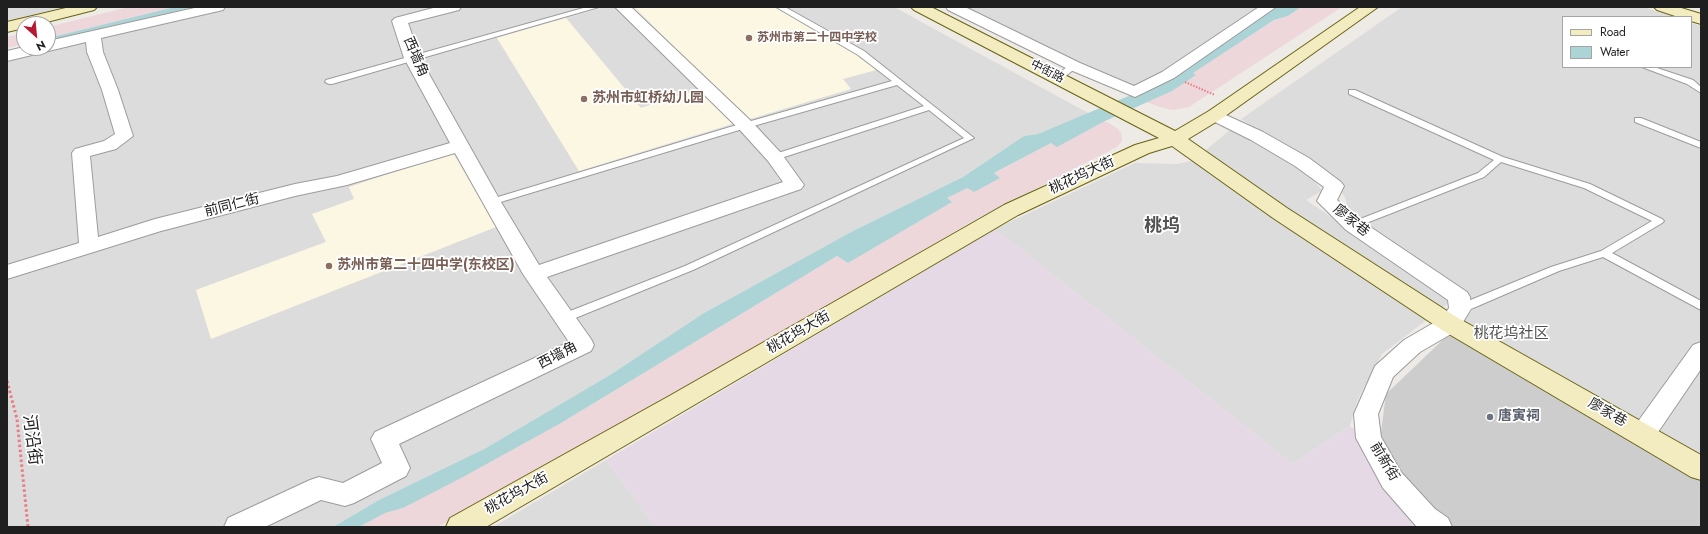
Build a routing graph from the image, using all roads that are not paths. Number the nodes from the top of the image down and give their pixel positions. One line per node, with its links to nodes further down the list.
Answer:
1 (89, 7): 14 (main road)
2 (218, 7): 15 (street)
3 (454, 7): 17 (street, 西墙角)
4 (595, 7): 17 (lane)
5 (622, 7): 28 (street)
6 (780, 7): 22 (lane)
7 (919, 7): 20 (main road, 中街路)
8 (953, 7): 18 (street)
9 (1269, 7): 18 (street)
10 (1349, 7): 25 (main road, 桃花坞大街)
11 (1370, 7): 25 (main road, 桃花坞大街)
12 (1662, 7): 13 (main road)
13 (1689, 16)
14 (7, 27)
15 (93, 36): 16 (street); 36 (street)
16 (56, 44)
17 (412, 58): 21 (lane); 31 (street, 西墙角)
18 (1074, 66): 20 (lane)
19 (1649, 68): 23 (lane)
20 (1058, 78): 29 (main road, 中街路)
21 (329, 82)
22 (900, 82): 26 (lane); 28 (lane)
23 (1701, 91)
24 (1352, 92): 33 (lane)
25 (1216, 106): 29 (main road, 桃花坞大街); 35 (street, 廖家巷)
26 (931, 107): 32 (lane); 42 (lane)
27 (1638, 120): 30 (lane)
28 (745, 125): 32 (street); 34 (lane)
29 (1169, 135): 41 (main road, 廖家巷); 47 (main road, 桃花坞大街)
30 (1701, 145)
31 (459, 146): 34 (street, 西墙角); 36 (street, 前同仁街)
32 (775, 157): 39 (street)
33 (1500, 159): 35 (lane); 37 (lane)
34 (491, 202): 39 (street, 西墙角)
35 (1352, 225): 41 (street, 廖家巷)
36 (89, 246): 38 (street, 前同仁街)
37 (1604, 253): 40 (lane); 41 (lane)
38 (7, 272)
39 (534, 274): 42 (street, 西墙角)
40 (1701, 306)
41 (1455, 316): 44 (main road, 廖家巷); 48 (street, 前新街)
42 (564, 318): 46 (street, 西墙角)
43 (1701, 351): 44 (street)
44 (1643, 434): 45 (main road, 廖家巷)
45 (1701, 469)
46 (238, 527)
47 (460, 527)
48 (1438, 527)

